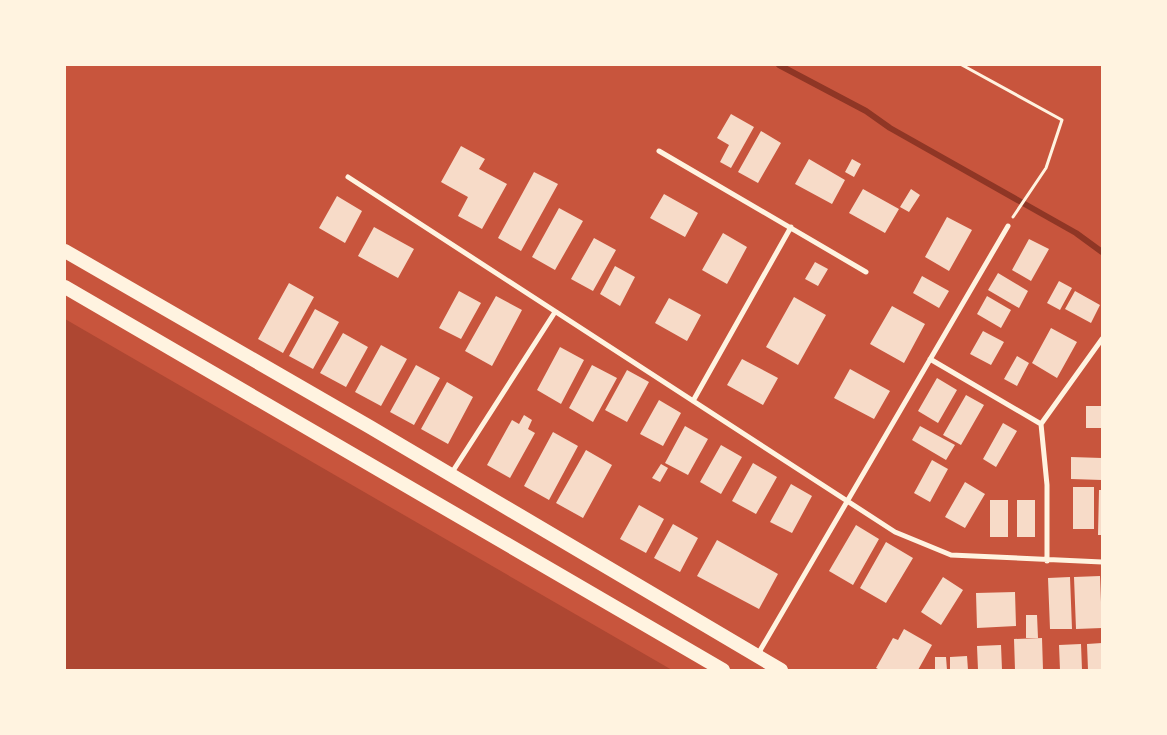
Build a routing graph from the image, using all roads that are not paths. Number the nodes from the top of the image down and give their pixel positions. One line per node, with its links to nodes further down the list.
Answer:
1 (660, 151): 4 (street)
2 (348, 177): 8 (street)
3 (1008, 226): 10 (street)
4 (791, 227): 6 (street); 11 (street)
5 (65, 251): 13 (highway)
6 (866, 272)
7 (65, 287): 18 (highway)
8 (555, 312): 11 (street); 13 (street)
9 (1102, 338): 12 (street)
10 (930, 359): 12 (street); 14 (street)
11 (693, 401): 14 (street)
12 (1041, 424): 15 (street)
13 (450, 475): 17 (highway)
14 (847, 501): 15 (street); 17 (street)
15 (1047, 561): 16 (street)
16 (1102, 562)
17 (756, 656): 19 (highway)
18 (723, 670)
19 (781, 670)

